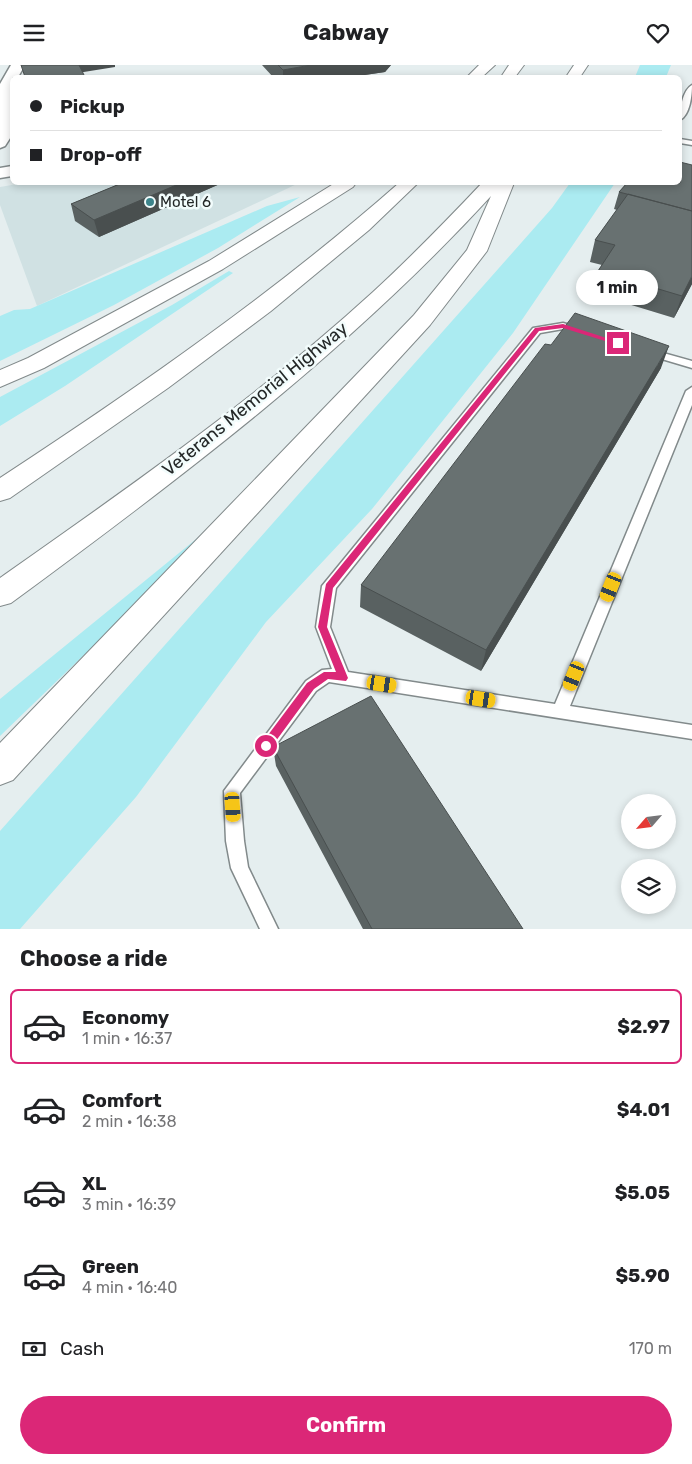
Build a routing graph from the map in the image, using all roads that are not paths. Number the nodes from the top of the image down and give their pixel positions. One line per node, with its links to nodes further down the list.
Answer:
1 (488, 65): 2 (highway)
2 (476, 75)
3 (10, 79): 6 (street)
4 (692, 87): 5 (lane)
5 (682, 113)
6 (0, 143)
7 (344, 185): 14 (highway)
8 (407, 185): 16 (highway)
9 (490, 185): 17 (highway, Veterans Memorial Highway)
10 (504, 185): 21 (highway)
11 (590, 335): 18 (lane)
12 (637, 349): 13 (lane)
13 (692, 365)
14 (0, 379)
15 (692, 391): 19 (lane)
16 (0, 491)
17 (0, 594)
18 (343, 678): 19 (lane); 22 (lane)
19 (560, 711): 20 (lane)
20 (692, 732)
21 (0, 768)
22 (269, 929)

